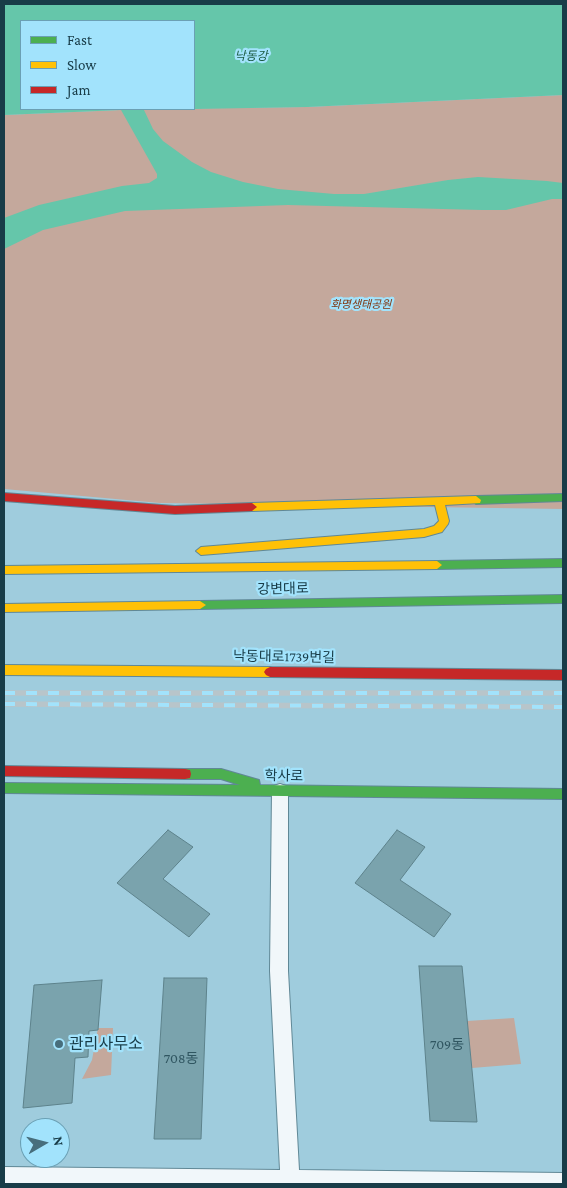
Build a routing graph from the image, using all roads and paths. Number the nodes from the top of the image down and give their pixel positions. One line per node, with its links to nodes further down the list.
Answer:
1 (4, 497): 3 (main road)
2 (563, 497): 3 (main road)
3 (439, 501): 4 (main road)
4 (186, 553)
5 (167, 556): 7 (main road)
6 (563, 563): 7 (main road, 강변대로)
7 (80, 568): 8 (main road, 강변대로)
8 (4, 570)
9 (563, 599): 10 (main road, 강변대로)
10 (4, 608)
11 (4, 670): 12 (main road, 낙동대로1739번길)
12 (563, 675)
13 (4, 771): 15 (main road)
14 (4, 788): 15 (main road, 학사로)
15 (280, 791): 16 (main road, 학사로); 18 (street)
16 (563, 794)
17 (4, 1178): 18 (street)
18 (290, 1180): 19 (street)
19 (563, 1183)

